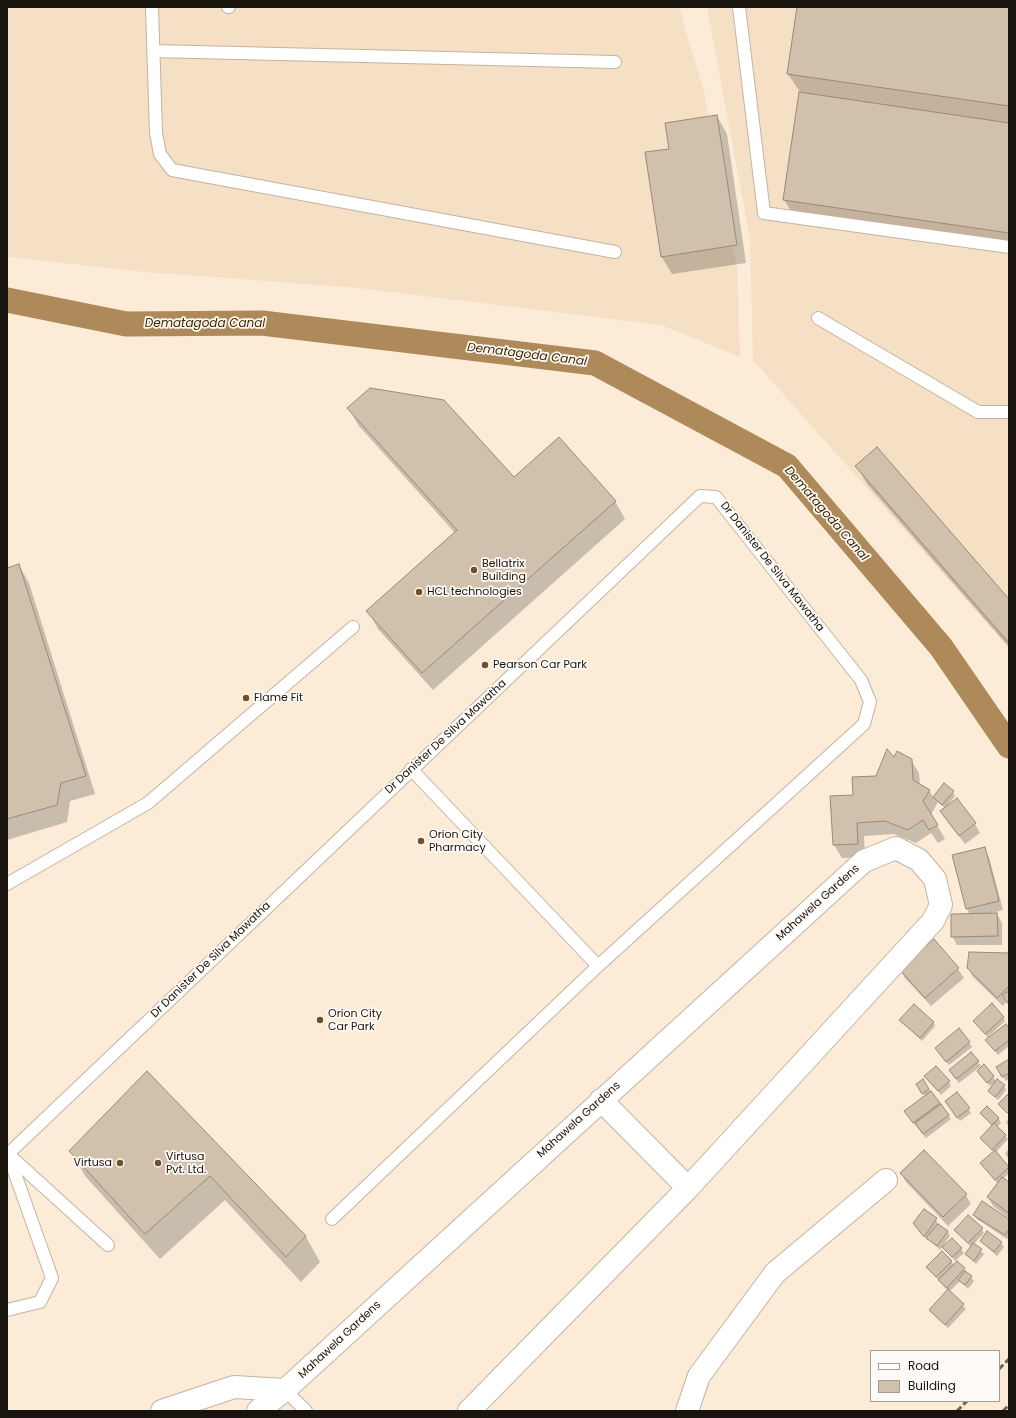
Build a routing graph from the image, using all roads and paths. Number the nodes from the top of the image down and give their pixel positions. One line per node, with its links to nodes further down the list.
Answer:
1 (152, 7): 3 (lane)
2 (739, 7): 5 (lane)
3 (153, 51): 4 (lane); 6 (lane)
4 (615, 62)
5 (1009, 247)
6 (614, 252)
7 (818, 318): 8 (lane)
8 (1009, 412)
9 (353, 627): 11 (lane)
10 (411, 769): 12 (lane); 12 (lane, Dr Danister De Silva Mawatha); 14 (lane, Dr Danister De Silva Mawatha)
11 (7, 884)
12 (598, 966): 17 (lane, Dr Danister De Silva Mawatha)
13 (601, 1100): 16 (street); 16 (street, Mahawela Gardens); 20 (street, Mahawela Gardens)
14 (8, 1154): 18 (lane); 19 (lane)
15 (886, 1180): 25 (street)
16 (688, 1188): 24 (street, Mahawela Gardens)
17 (332, 1219)
18 (108, 1245)
19 (7, 1310)
20 (285, 1390): 21 (street); 22 (street, Mahawela Gardens); 23 (lane)
21 (162, 1411)
22 (258, 1411)
23 (306, 1411)
24 (469, 1411)
25 (687, 1411)

